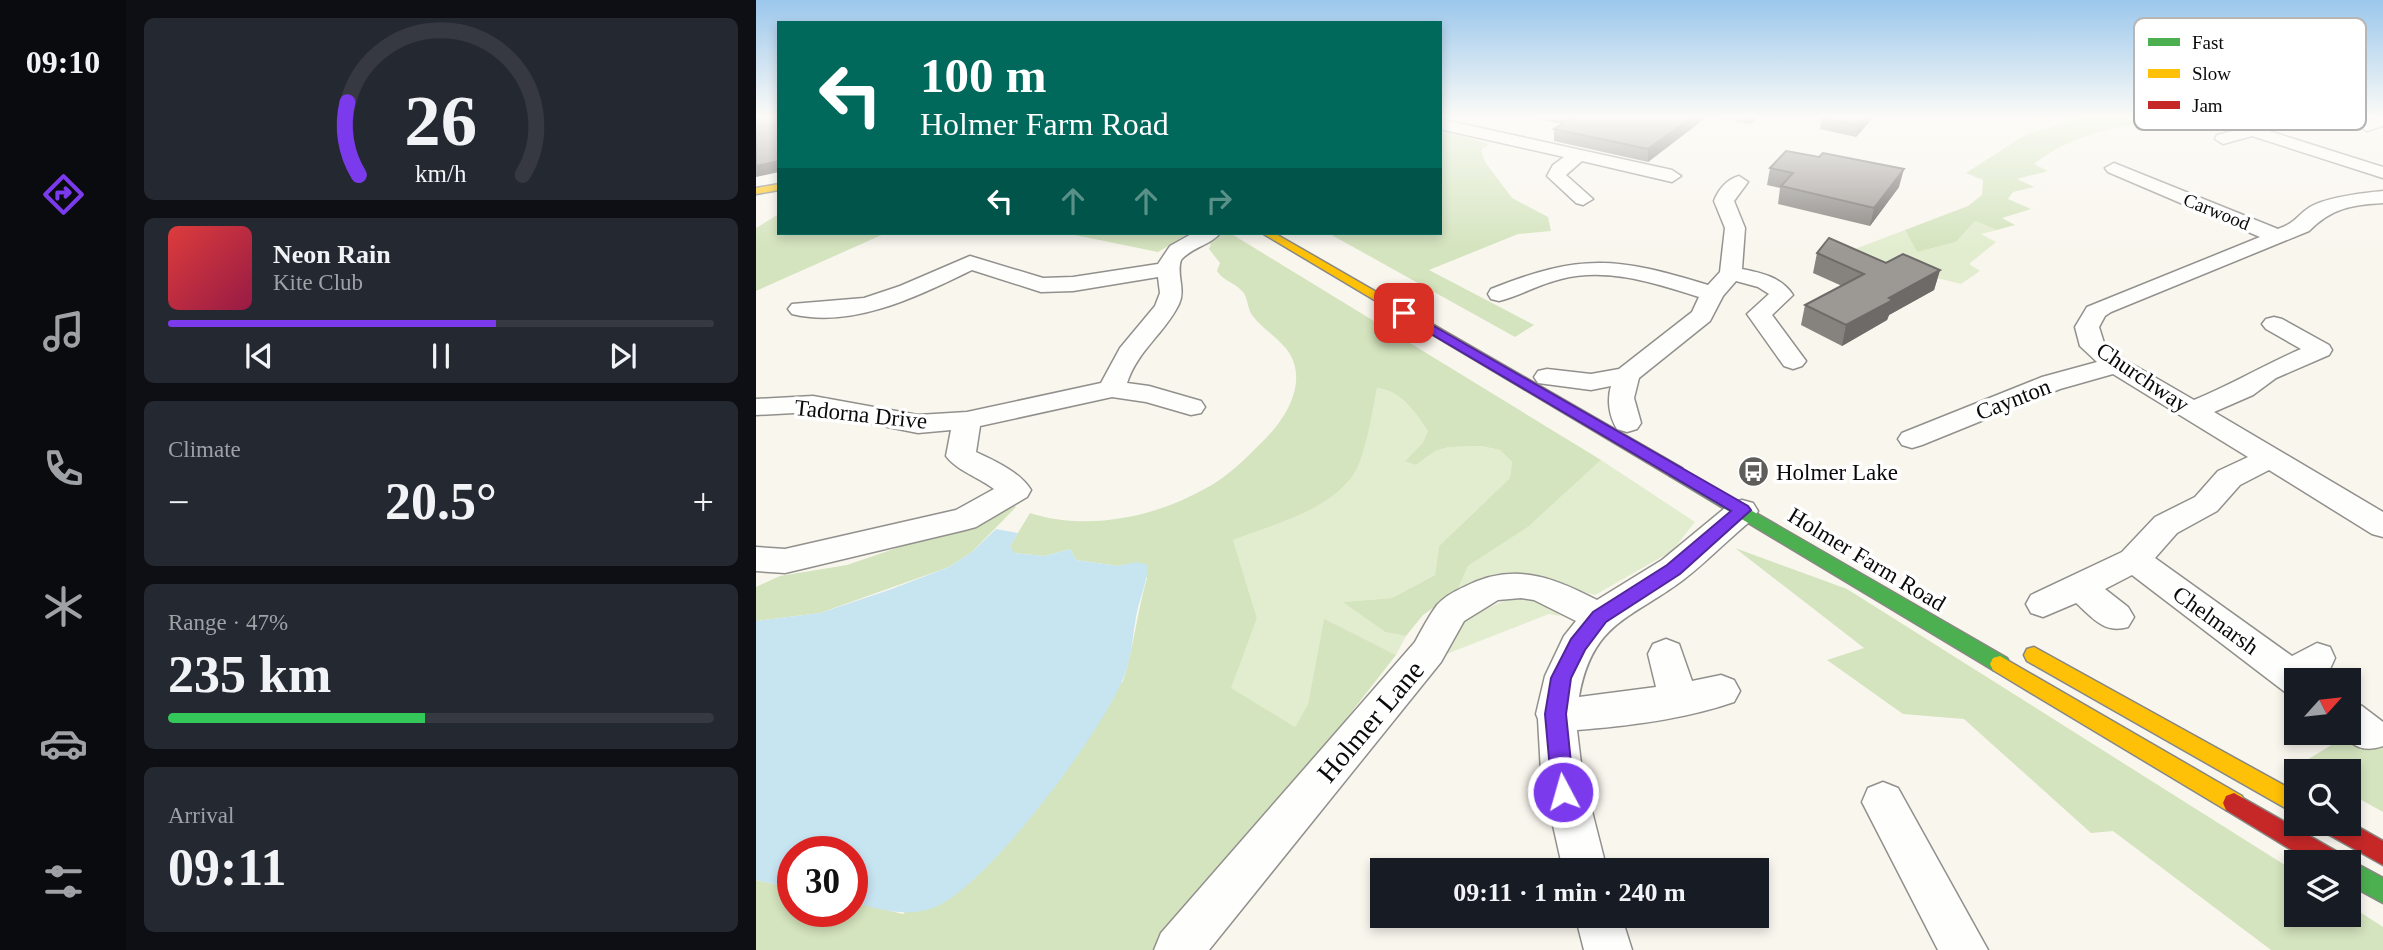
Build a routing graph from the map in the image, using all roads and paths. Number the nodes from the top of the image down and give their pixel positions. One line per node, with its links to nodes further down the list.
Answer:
1 (1571, 160): 13 (street)
2 (1609, 160): 5 (street)
3 (2344, 160): 6 (street)
4 (2113, 169): 8 (street, Carwood)
5 (1662, 170)
6 (2383, 173)
7 (1727, 185): 21 (street)
8 (2155, 186): 11 (street, Carwood); 17 (street, Carwood)
9 (777, 187): 10 (street)
10 (756, 191)
11 (2122, 196)
12 (2383, 197): 17 (street, Churchway)
13 (1583, 199)
14 (1207, 235): 19 (street)
15 (1270, 235): 40 (street, Holmer Farm Road)
16 (1301, 235): 25 (street)
17 (2278, 237): 28 (street, Churchway)
18 (932, 259): 20 (street)
19 (1172, 260): 20 (street); 31 (street)
20 (970, 262): 24 (street)
21 (1731, 273): 23 (street); 27 (street)
22 (1499, 294): 23 (street)
23 (1712, 294): 30 (street)
24 (800, 309)
25 (1450, 321)
26 (2274, 324): 35 (street)
27 (1793, 361)
28 (2116, 365): 35 (street, Churchway); 38 (street, Caynton)
29 (1542, 374): 30 (street); 32 (street)
30 (1627, 374): 37 (street)
31 (1112, 389): 33 (street, Tadorna Drive); 36 (street, Tadorna Drive)
32 (1585, 398)
33 (1170, 407)
34 (756, 408): 36 (street, Tadorna Drive)
35 (2192, 411): 39 (street, Churchway)
36 (967, 420): 42 (street)
37 (1623, 421)
38 (1912, 439)
39 (2270, 458): 41 (street, Churchway); 43 (street)
40 (1742, 510): 46 (street); 57 (street, Holmer Farm Road)
41 (2380, 522)
42 (756, 559)
43 (2134, 560): 44 (street); 50 (street, Chelmarsh)
44 (2079, 587): 45 (street); 47 (street)
45 (2043, 604)
46 (1599, 617): 53 (street); 63 (street, Holmer Lane)
47 (2116, 617)
48 (2018, 645): 54 (street)
49 (1666, 654): 52 (street)
50 (2296, 668)
51 (1721, 691): 52 (street)
52 (1678, 700): 53 (street)
53 (1555, 714): 59 (street)
54 (2284, 797)
55 (1882, 802): 65 (street)
56 (2352, 836): 58 (street)
57 (2313, 850)
58 (2383, 854)
59 (1582, 858)
60 (2361, 878): 61 (street)
61 (2383, 891)
62 (1602, 928): 64 (street)
63 (1178, 950)
64 (1608, 950)
65 (1964, 950)

